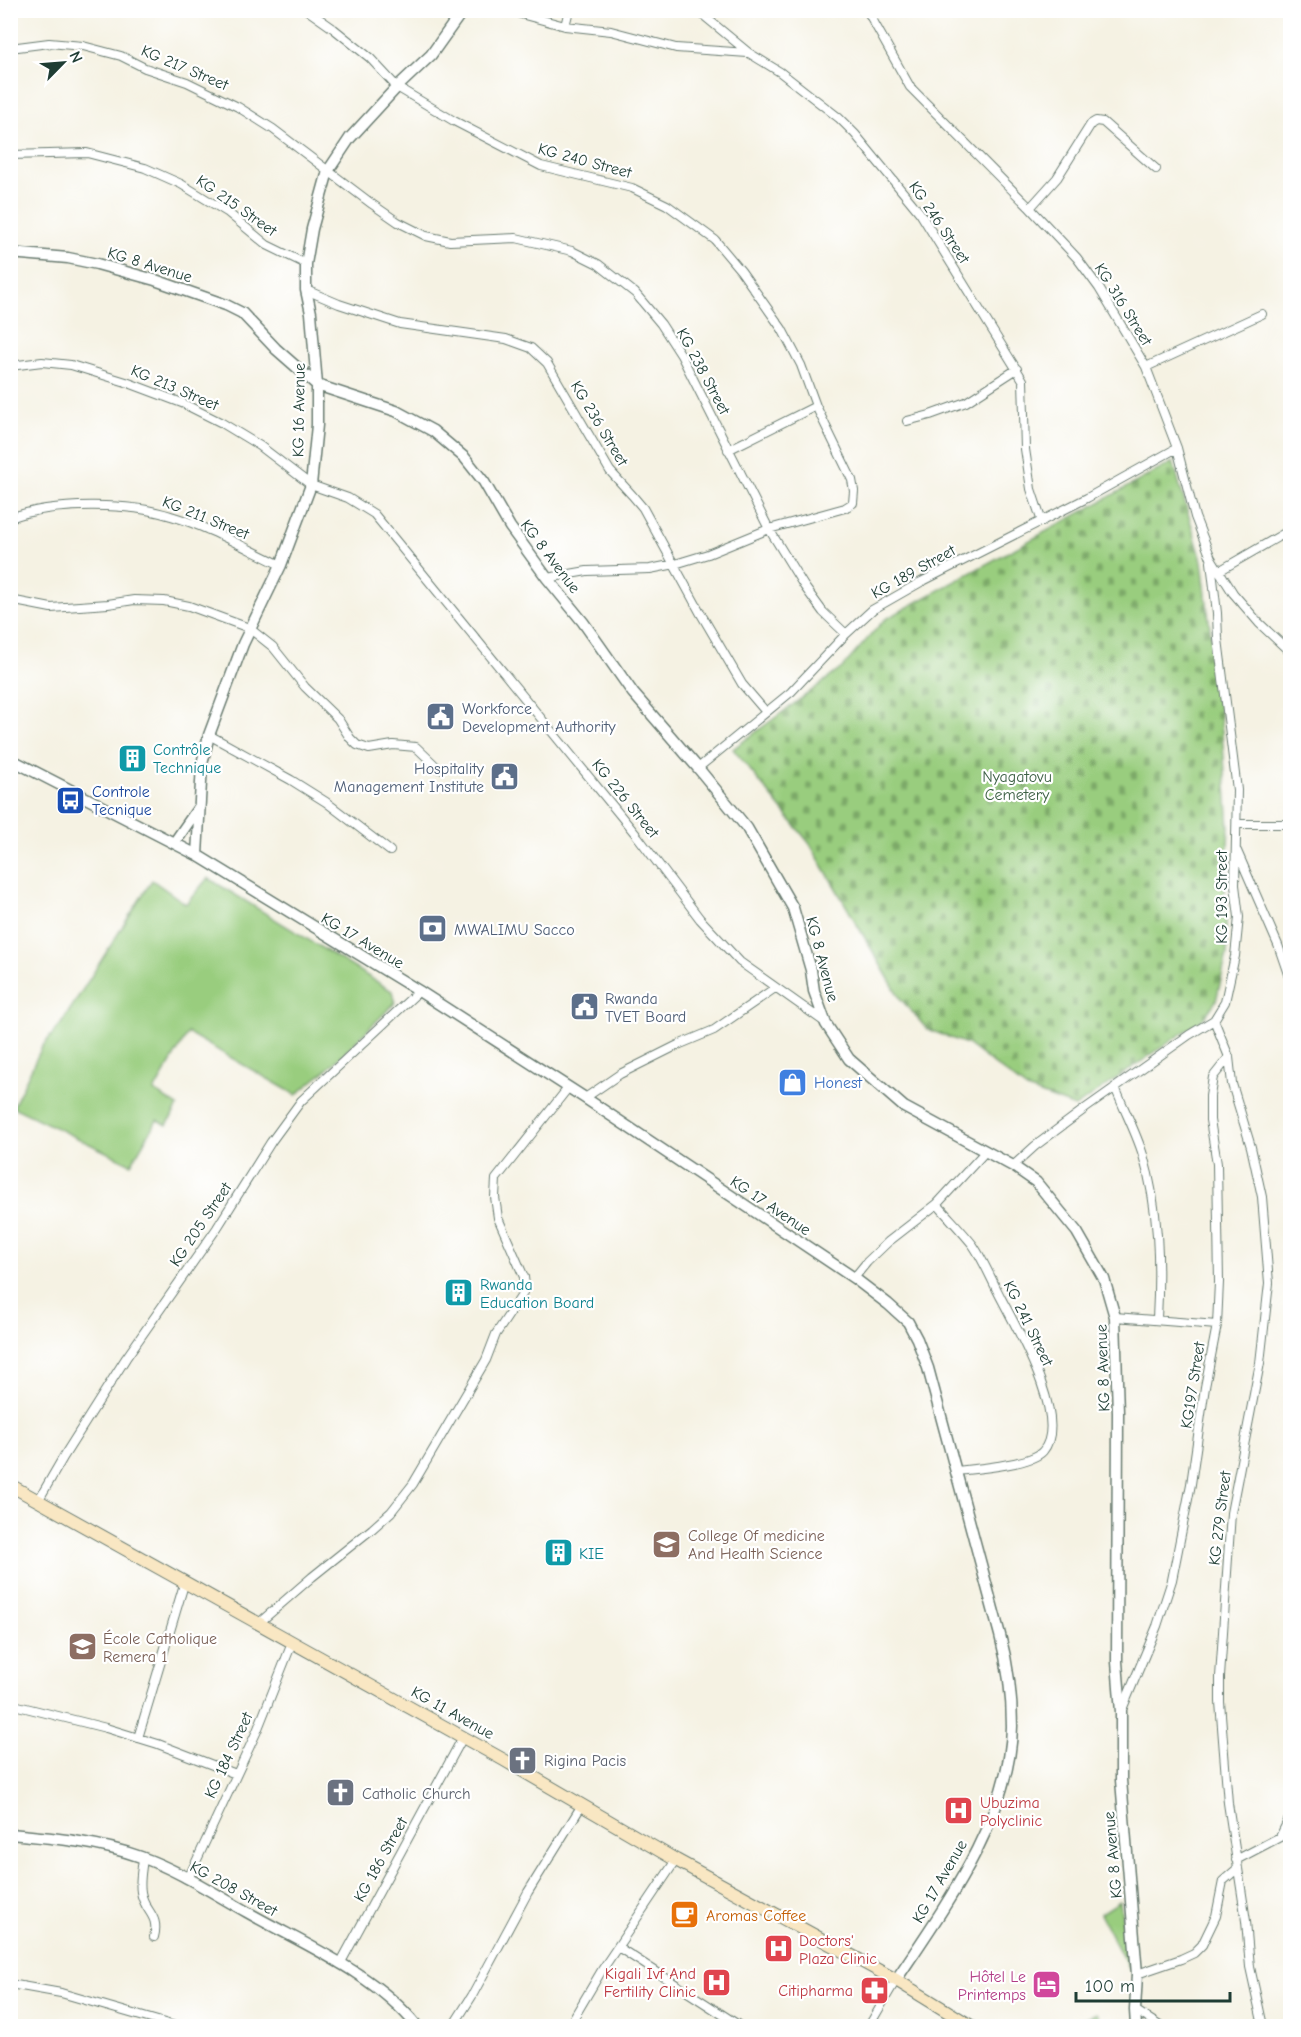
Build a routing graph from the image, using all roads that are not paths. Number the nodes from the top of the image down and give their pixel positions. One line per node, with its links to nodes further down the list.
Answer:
1 (307, 10): 10 (street, KG 240 Street)
2 (462, 10): 10 (street, KG 16 Avenue)
3 (506, 10): 7 (street)
4 (568, 10): 7 (street)
5 (697, 10): 9 (street, KG 246 Street)
6 (867, 10): 14 (street, KG 316 Street)
7 (565, 26): 9 (street)
8 (10, 48): 13 (street, KG 217 Street)
9 (749, 53): 21 (street, KG 246 Street)
10 (397, 87): 13 (street, KG 16 Avenue); 23 (street, KG 240 Street)
11 (10, 155): 16 (street, KG 215 Street)
12 (1156, 169): 14 (street)
13 (328, 171): 16 (street, KG 16 Avenue); 26 (street, KG 238 Street)
14 (1030, 208): 20 (street, KG 316 Street)
15 (10, 254): 22 (street, KG 8 Avenue)
16 (306, 264): 17 (street, KG 16 Avenue)
17 (306, 290): 22 (street, KG 16 Avenue); 33 (street, KG 236 Street)
18 (1262, 314): 20 (street)
19 (10, 366): 27 (street, KG 213 Street)
20 (1146, 367): 25 (street, KG 316 Street)
21 (1017, 369): 24 (street); 29 (street, KG 246 Street)
22 (317, 385): 27 (street, KG 16 Avenue); 36 (street, KG 8 Avenue)
23 (816, 406): 26 (street); 30 (street, KG 240 Street)
24 (907, 420)
25 (1177, 448): 29 (street, KG 189 Street); 32 (street, KG 316 Street)
26 (728, 450): 30 (street, KG 238 Street)
27 (311, 484): 34 (street, KG 16 Avenue); 54 (street, KG 226 Street)
28 (10, 518): 34 (street, KG 211 Street)
29 (1042, 522): 39 (street, KG 189 Street)
30 (769, 529): 33 (street); 39 (street, KG 238 Street)
31 (1290, 530): 35 (street)
32 (1210, 558): 35 (street, KG 316 Street); 47 (street, KG 193 Street)
33 (675, 564): 36 (street); 41 (street, KG 236 Street)
34 (281, 565): 38 (street, KG 16 Avenue)
35 (1219, 571): 40 (street, KG 316 Street)
36 (547, 578): 44 (street, KG 8 Avenue)
37 (10, 600): 38 (street)
38 (249, 628): 42 (street, KG 16 Avenue); 45 (street)
39 (846, 634): 41 (street, KG 189 Street)
40 (1290, 652)
41 (766, 712): 44 (street, KG 189 Street)
42 (209, 735): 46 (street, KG 16 Avenue); 51 (street)
43 (10, 759): 49 (street, KG 17 Avenue)
44 (698, 768): 57 (street, KG 8 Avenue)
45 (439, 769)
46 (199, 806): 49 (street, KG 16 Avenue); 52 (street, KG 16 Avenue)
47 (1237, 824): 48 (street); 50 (street, KG 193 Street)
48 (1290, 824)
49 (174, 843): 52 (street, KG 17 Avenue)
50 (1235, 848): 53 (street); 56 (street, KG 193 Street)
51 (390, 850)
52 (197, 855): 55 (street, KG 17 Avenue)
53 (1290, 980)
54 (775, 988): 57 (street, KG 226 Street); 61 (street)
55 (419, 991): 60 (street, KG 17 Avenue); 71 (street, KG 205 Street)
56 (1214, 1020): 58 (street, KG 279 Street); 59 (street)
57 (826, 1024): 62 (street, KG 8 Avenue)
58 (1229, 1057): 68 (street, KG197 Street); 85 (street, KG 279 Street)
59 (1115, 1087): 63 (street); 67 (street)
60 (568, 1088): 61 (street, KG 17 Avenue); 73 (street)
61 (585, 1098): 65 (street, KG 17 Avenue)
62 (985, 1152): 63 (street, KG 8 Avenue); 64 (street)
63 (1013, 1166): 66 (street, KG 8 Avenue)
64 (937, 1204): 65 (street); 69 (street, KG 241 Street)
65 (854, 1278): 69 (street, KG 17 Avenue)
66 (1115, 1317): 67 (street); 76 (street, KG 8 Avenue)
67 (1157, 1319): 68 (street)
68 (1217, 1325): 76 (street, KG197 Street)
69 (955, 1471): 91 (street, KG 17 Avenue)
70 (10, 1485): 71 (main road, KG 11 Avenue)
71 (38, 1501): 72 (main road, KG 11 Avenue)
72 (185, 1581): 73 (main road, KG 11 Avenue); 78 (street)
73 (259, 1623): 74 (main road, KG 11 Avenue)
74 (292, 1643): 77 (main road, KG 11 Avenue); 79 (street, KG 184 Street)
75 (10, 1704): 78 (street)
76 (1121, 1712): 90 (street, KG 8 Avenue)
77 (463, 1737): 80 (main road, KG 11 Avenue); 89 (street, KG 186 Street)
78 (138, 1738): 79 (street)
79 (236, 1774): 86 (street, KG 184 Street)
80 (582, 1805): 84 (main road, KG 11 Avenue); 97 (street)
81 (1290, 1817): 85 (street)
82 (10, 1834): 83 (street, KG 208 Street)
83 (143, 1858): 86 (street, KG 208 Street); 87 (street)
84 (676, 1860): 88 (street); 91 (main road, KG 11 Avenue)
85 (1237, 1864): 90 (street); 104 (street, KG 279 Street)
86 (188, 1879): 89 (street, KG 208 Street)
87 (154, 1937)
88 (618, 1947): 98 (street); 99 (street)
89 (340, 1964): 96 (street, KG 208 Street)
90 (1137, 1974): 93 (street, KG 8 Avenue)
91 (896, 1980): 100 (street); 101 (main road, KG 11 Avenue)
92 (10, 1984): 94 (street)
93 (1135, 2010): 102 (street, KG 8 Avenue); 103 (street)
94 (163, 2024): 95 (street)
95 (175, 2026)
96 (417, 2026)
97 (453, 2026)
98 (569, 2026)
99 (740, 2026)
100 (869, 2026)
101 (970, 2026)
102 (1136, 2026)
103 (1160, 2026)
104 (1263, 2026)

